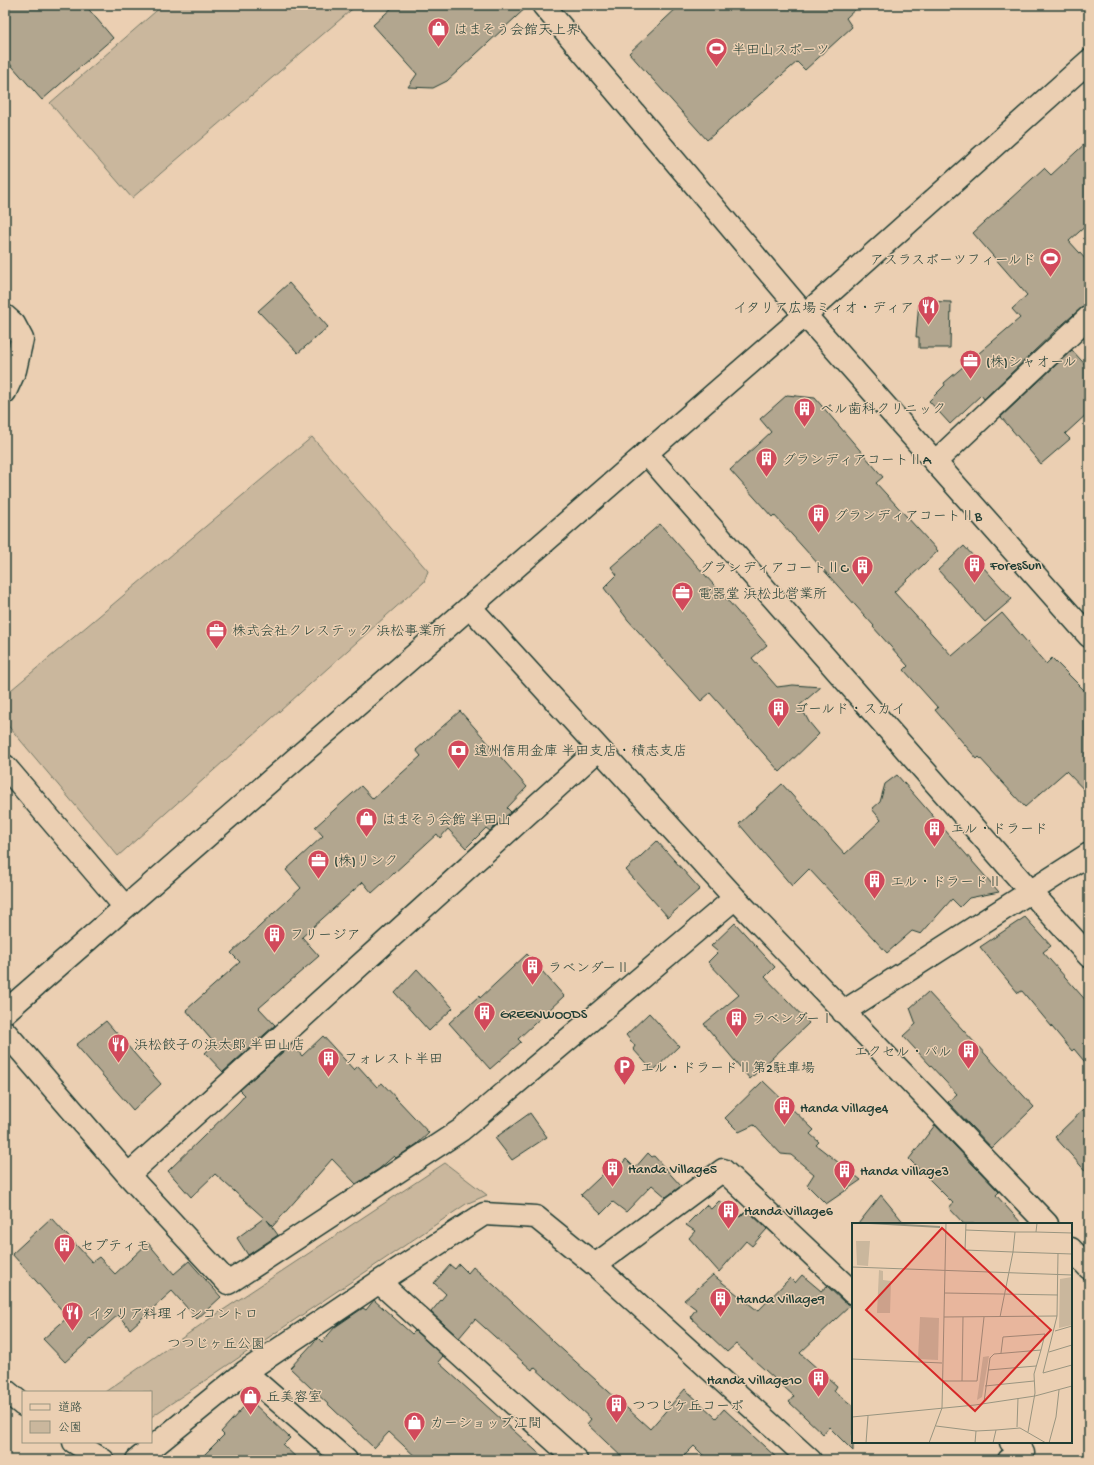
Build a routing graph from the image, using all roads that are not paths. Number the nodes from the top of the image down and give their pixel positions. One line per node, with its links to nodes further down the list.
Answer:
1 (543, 5): 3 (street)
2 (1089, 61): 3 (street)
3 (805, 315): 7 (street); 8 (street)
4 (5, 316): 6 (street)
5 (1089, 317): 8 (street)
6 (5, 392)
7 (646, 453): 9 (street); 14 (street)
8 (935, 462): 10 (street)
9 (470, 607): 11 (street); 16 (street)
10 (1089, 636)
11 (599, 749): 15 (street); 21 (street)
12 (5, 766): 16 (street)
13 (1089, 854): 14 (street)
14 (1030, 891): 17 (street); 19 (street)
15 (735, 898): 19 (street); 21 (street)
16 (125, 907): 18 (street)
17 (1089, 956)
18 (5, 1012)
19 (843, 1012): 22 (street)
20 (5, 1032): 21 (street)
21 (128, 1175)
22 (1046, 1223)
23 (1072, 1250): 25 (street)
24 (595, 1265): 26 (street); 27 (street); 37 (street)
25 (1089, 1268)
26 (378, 1282): 28 (street); 36 (street)
27 (852, 1292)
28 (245, 1372): 34 (street); 35 (street)
29 (5, 1390): 30 (street)
30 (22, 1404)
31 (76, 1443): 33 (street)
32 (1012, 1443): 38 (street)
33 (103, 1460)
34 (137, 1460)
35 (346, 1460)
36 (576, 1460)
37 (810, 1460)
38 (1009, 1460)

